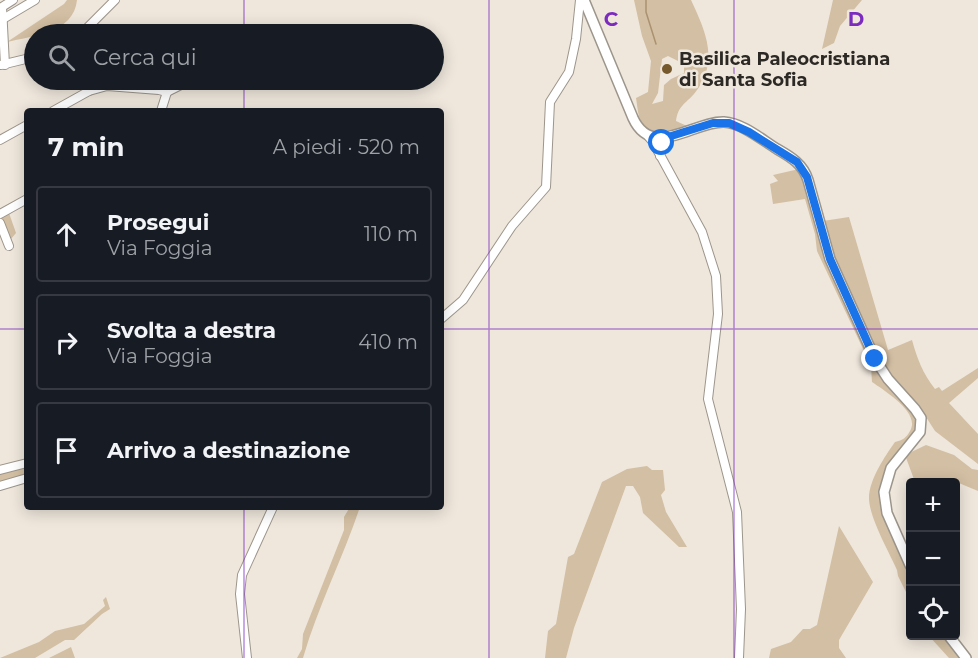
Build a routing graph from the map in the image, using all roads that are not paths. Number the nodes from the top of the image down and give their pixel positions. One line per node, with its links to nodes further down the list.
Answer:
1 (13, 0): 5 (street)
2 (35, 0): 5 (street)
3 (115, 0): 6 (street)
4 (582, 0): 18 (main road); 23 (street)
5 (3, 19): 8 (street)
6 (91, 24)
7 (24, 60): 8 (street)
8 (2, 65)
9 (93, 90): 12 (street)
10 (159, 90): 13 (street)
11 (171, 90): 13 (street)
12 (89, 91): 14 (street)
13 (167, 92): 15 (street)
14 (58, 108)
15 (162, 108)
16 (24, 127): 17 (street)
17 (0, 140)
18 (661, 141): 29 (main road); 32 (street)
19 (24, 202): 20 (street)
20 (0, 214)
21 (0, 223): 22 (street)
22 (9, 246)
23 (444, 316)
24 (24, 464): 25 (street)
25 (0, 470)
26 (24, 479): 27 (street)
27 (0, 486)
28 (272, 510): 31 (street)
29 (906, 556)
30 (952, 640): 33 (main road)
31 (247, 658)
32 (739, 658)
33 (966, 658)

